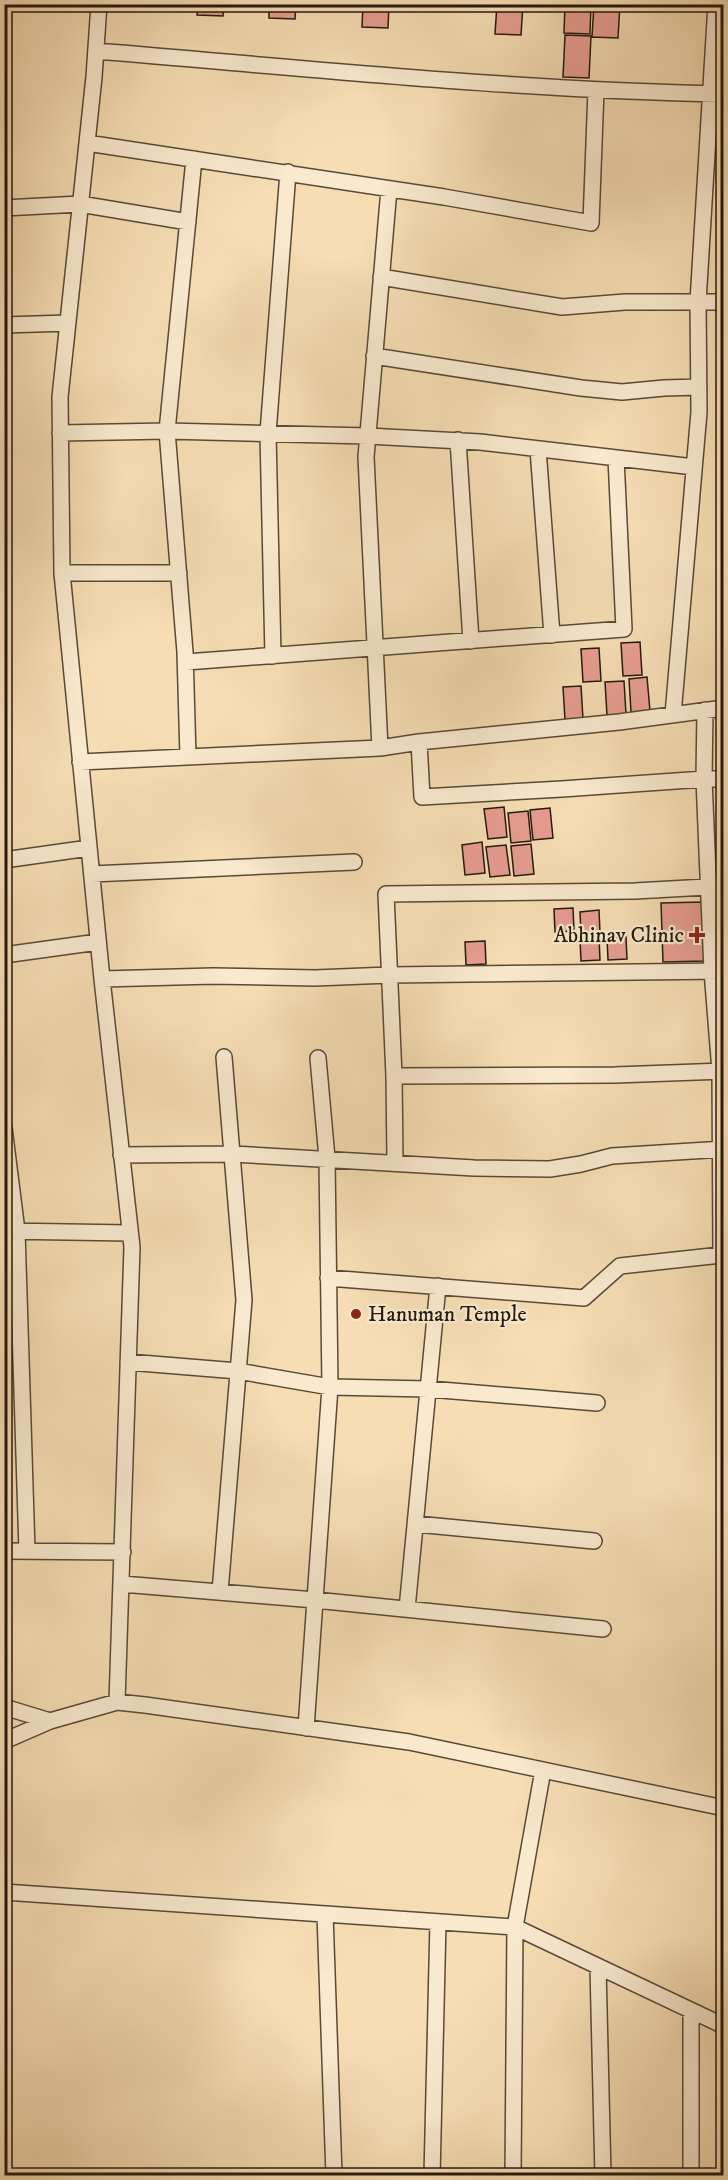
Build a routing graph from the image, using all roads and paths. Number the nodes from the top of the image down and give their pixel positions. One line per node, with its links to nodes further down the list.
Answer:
1 (99, 4): 3 (street)
2 (716, 4): 5 (street)
3 (96, 51): 4 (street); 6 (street)
4 (596, 90): 5 (street); 9 (street)
5 (717, 94): 14 (street)
6 (87, 143): 7 (street); 10 (street)
7 (194, 159): 8 (street); 12 (street)
8 (288, 172): 9 (street); 21 (street)
9 (389, 189): 13 (street)
10 (80, 204): 11 (street); 12 (street); 16 (street)
11 (4, 208)
12 (188, 222): 20 (street)
13 (381, 277): 14 (street); 18 (street)
14 (698, 302): 15 (street); 19 (street)
15 (723, 302)
16 (68, 323): 17 (street); 22 (street)
17 (4, 325)
18 (374, 356): 19 (street); 23 (street)
19 (699, 387): 27 (street)
20 (167, 431): 21 (street); 22 (street); 29 (street)
21 (268, 433): 23 (street); 33 (street)
22 (60, 434): 28 (street)
23 (368, 436): 24 (street); 32 (street)
24 (458, 440): 25 (street); 31 (street)
25 (538, 449): 26 (street); 30 (street)
26 (616, 458): 27 (street); 30 (street)
27 (694, 467): 37 (street)
28 (62, 573): 29 (street); 41 (street)
29 (179, 573): 34 (street)
30 (552, 635): 31 (street)
31 (471, 641): 32 (street)
32 (375, 649): 33 (street); 39 (street)
33 (273, 656): 34 (street)
34 (186, 662): 40 (street)
35 (723, 708): 36 (street)
36 (705, 710): 37 (street); 42 (street)
37 (673, 715): 38 (street)
38 (419, 742): 39 (street); 42 (street)
39 (380, 748): 40 (street)
40 (188, 757): 41 (street)
41 (80, 762): 44 (street)
42 (704, 779): 43 (street); 48 (street)
43 (723, 779)
44 (89, 848): 45 (street); 47 (street)
45 (4, 860)
46 (354, 862): 47 (street)
47 (92, 874): 49 (street)
48 (716, 886): 51 (street); 52 (street)
49 (98, 942): 50 (street); 53 (street)
50 (4, 955)
51 (718, 971): 52 (street); 56 (street)
52 (389, 975): 53 (street); 57 (street)
53 (102, 979): 61 (street)
54 (224, 1058): 60 (street)
55 (318, 1058): 62 (street)
56 (722, 1071): 57 (street); 59 (street)
57 (394, 1076): 63 (street)
58 (4, 1128): 64 (street)
59 (722, 1149): 63 (street); 66 (street)
60 (233, 1154): 61 (street); 62 (street); 70 (street)
61 (121, 1155): 65 (street)
62 (327, 1158): 63 (street); 67 (street)
63 (394, 1162)
64 (11, 1231): 65 (street); 77 (street)
65 (130, 1233): 69 (street)
66 (722, 1255): 68 (street)
67 (328, 1278): 68 (street); 71 (street)
68 (438, 1286): 72 (street)
69 (128, 1362): 70 (street); 78 (street)
70 (238, 1371): 71 (street); 80 (street)
71 (330, 1387): 72 (street); 81 (street)
72 (429, 1389): 73 (street); 74 (street)
73 (597, 1403)
74 (416, 1524): 75 (street); 82 (street)
75 (594, 1541)
76 (4, 1551): 77 (street)
77 (27, 1551): 78 (street)
78 (123, 1552): 79 (street)
79 (122, 1584): 80 (street); 84 (street)
80 (220, 1592): 81 (street)
81 (315, 1600): 82 (street); 87 (street)
82 (407, 1609): 83 (street)
83 (603, 1629)
84 (117, 1702): 86 (street); 87 (street)
85 (4, 1707): 86 (street)
86 (50, 1721): 88 (street)
87 (306, 1728): 89 (street)
88 (4, 1741)
89 (543, 1770): 90 (street); 94 (street)
90 (723, 1808)
91 (4, 1892): 92 (street)
92 (325, 1914): 93 (street); 98 (street)
93 (438, 1922): 94 (street); 99 (street)
94 (514, 1927): 95 (street); 100 (street)
95 (598, 1966): 96 (street); 101 (street)
96 (691, 2011): 97 (street); 102 (street)
97 (723, 2026)
98 (334, 2175)
99 (432, 2175)
100 (513, 2175)
101 (603, 2175)
102 (692, 2175)

